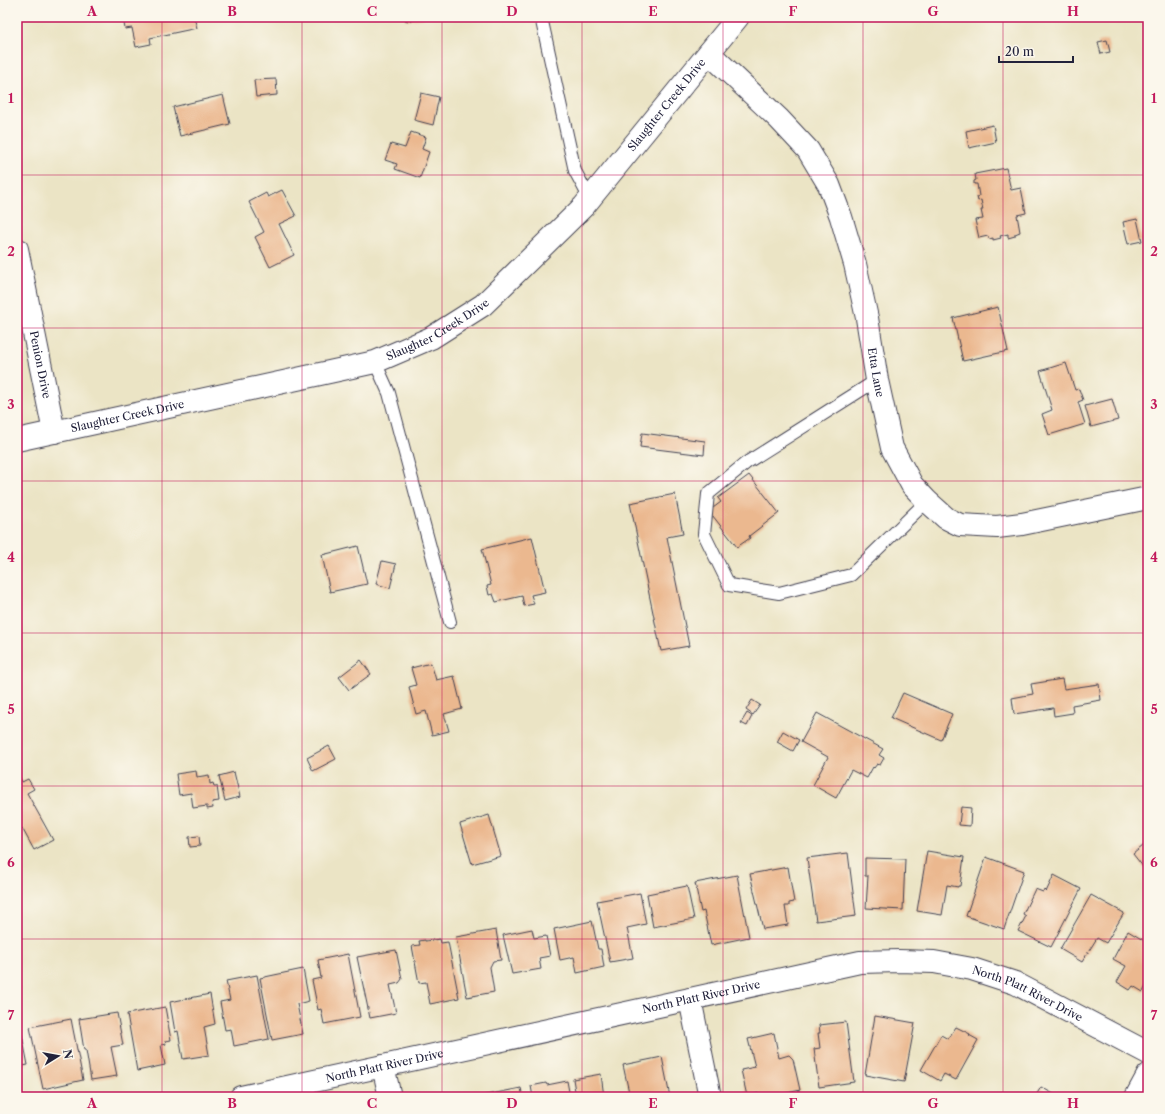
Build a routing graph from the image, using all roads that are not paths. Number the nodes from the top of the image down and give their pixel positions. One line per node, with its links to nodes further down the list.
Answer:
1 (541, 17): 4 (lane)
2 (738, 17): 3 (street, Slaughter Creek Drive)
3 (709, 53): 4 (street, Slaughter Creek Drive); 7 (street, Etta Lane)
4 (590, 199): 6 (street, Slaughter Creek Drive)
5 (17, 249): 8 (street, Penion Drive)
6 (375, 362): 8 (street, Slaughter Creek Drive); 12 (lane)
7 (877, 380): 11 (street, Etta Lane); 11 (lane)
8 (54, 432): 9 (street, Slaughter Creek Drive)
9 (17, 440)
10 (1148, 498): 11 (street, Etta Lane)
11 (927, 501)
12 (450, 622)
13 (690, 999): 14 (street, North Platt River Drive); 15 (street, North Platt River Drive); 19 (street)
14 (1148, 1053)
15 (383, 1066): 17 (street, North Platt River Drive); 18 (street)
16 (1148, 1075): 20 (street)
17 (242, 1097)
18 (390, 1097)
19 (710, 1097)
20 (1136, 1097)

